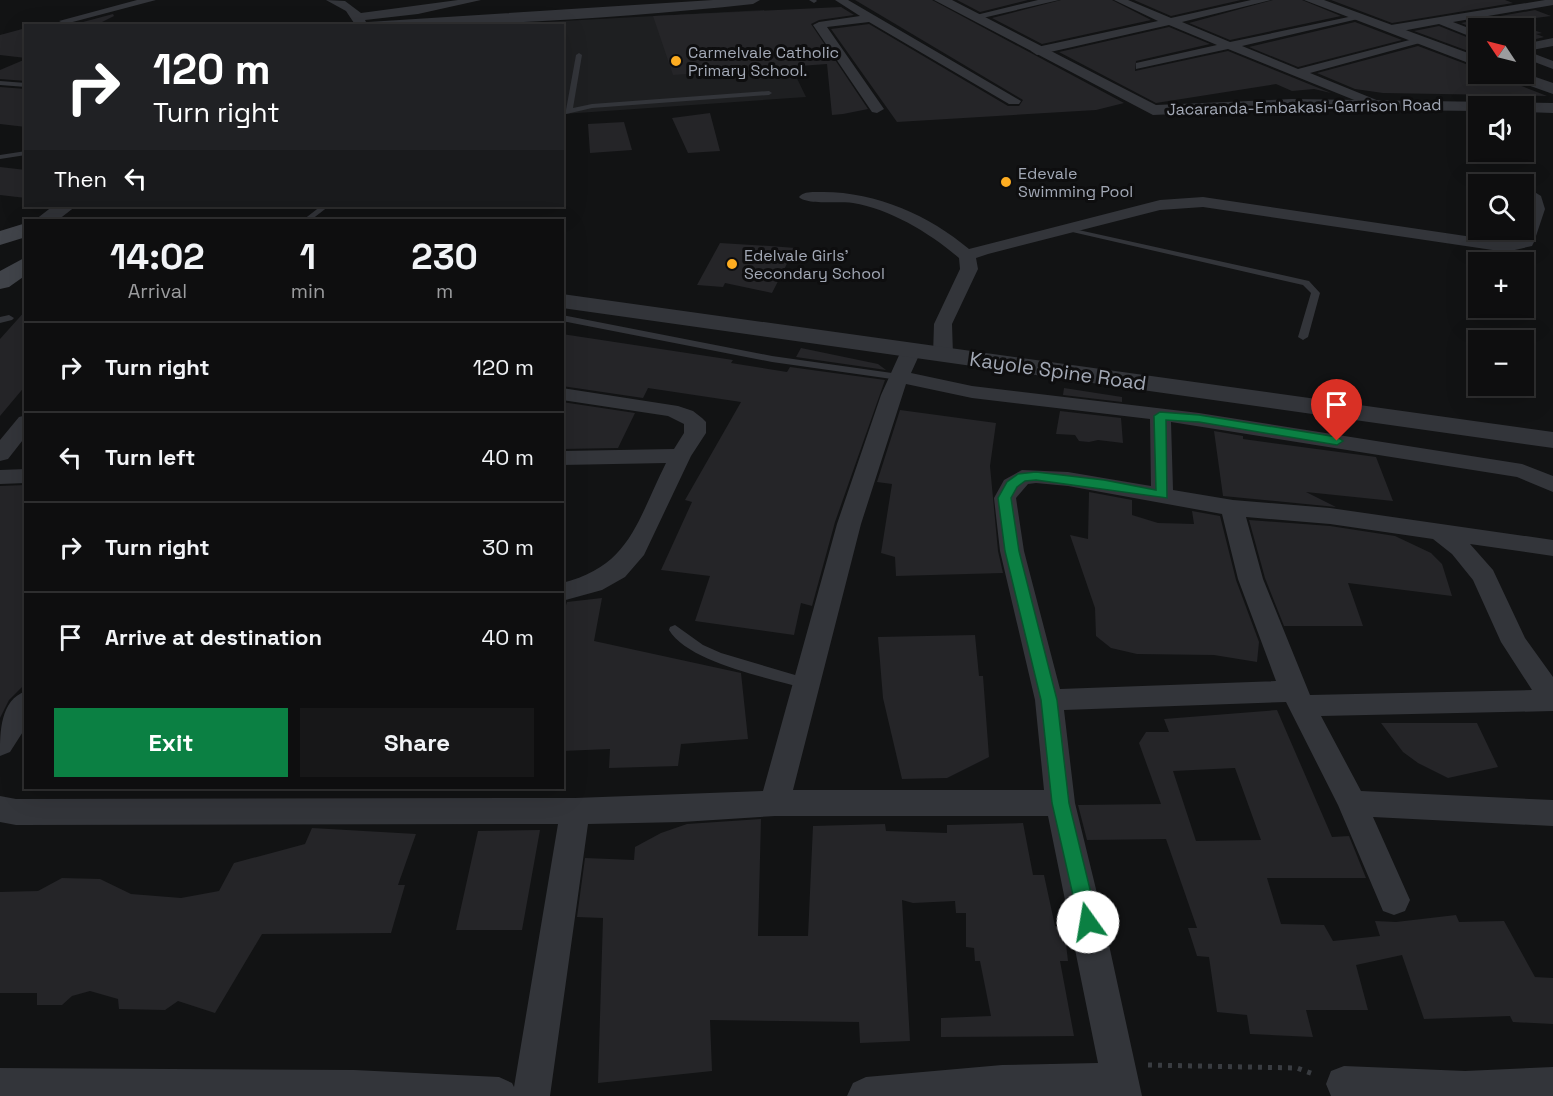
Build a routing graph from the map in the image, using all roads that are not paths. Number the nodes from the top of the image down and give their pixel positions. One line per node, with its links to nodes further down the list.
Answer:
1 (151, 0): 16 (street)
2 (331, 0): 11 (street)
3 (476, 0): 19 (street)
4 (753, 0): 19 (street)
5 (840, 0): 15 (street)
6 (941, 0): 13 (street, Jacaranda-Embakasi-Garrison Road)
7 (1054, 0): 13 (street)
8 (1119, 0): 17 (street)
9 (1266, 0): 17 (street)
10 (1311, 0): 14 (street)
11 (349, 2): 19 (street)
12 (1553, 2): 18 (street)
13 (974, 17): 26 (street, Jacaranda-Embakasi-Garrison Road)
14 (1354, 17): 20 (street); 24 (street)
15 (872, 18): 40 (street); 45 (street)
16 (65, 21)
17 (1168, 21): 24 (street); 26 (street)
18 (1440, 21): 20 (street); 21 (street)
19 (363, 23)
20 (1391, 29): 22 (street)
21 (1468, 32)
22 (1420, 41): 28 (street); 32 (street)
23 (1553, 42): 25 (street)
24 (1228, 45): 31 (street); 32 (street)
25 (1534, 46)
26 (1037, 51): 41 (street, Jacaranda-Embakasi-Garrison Road)
27 (579, 55): 39 (lane)
28 (1468, 56)
29 (1534, 58): 30 (street)
30 (1553, 65)
31 (1140, 66)
32 (1300, 72): 41 (street)
33 (1534, 82): 36 (street)
34 (0, 83): 35 (lane)
35 (24, 85)
36 (1553, 89)
37 (769, 93): 46 (lane)
38 (564, 98): 39 (lane)
39 (571, 99): 46 (lane)
40 (1014, 101)
41 (1374, 104): 42 (street, Jacaranda-Embakasi-Garrison Road)
42 (1468, 105)
43 (1534, 107): 44 (street)
44 (1553, 108)
45 (876, 109)
46 (566, 112)
47 (24, 153): 48 (lane)
48 (0, 157)
49 (807, 197): 62 (street)
50 (1534, 199): 53 (street)
51 (64, 207): 54 (street)
52 (324, 207): 55 (lane)
53 (1534, 218)
54 (46, 219)
55 (308, 219)
56 (0, 222): 57 (main road)
57 (24, 228)
58 (24, 229): 60 (main road)
59 (1068, 230): 61 (street); 62 (street); 69 (lane)
60 (0, 238)
61 (1527, 240)
62 (967, 256): 71 (street)
63 (24, 258): 64 (main road)
64 (0, 260)
65 (24, 265): 66 (main road)
66 (0, 282)
67 (564, 301): 70 (street, Kayole Spine Road)
68 (564, 318): 72 (lane)
69 (1303, 337)
70 (911, 351): 71 (street, Kayole Spine Road); 72 (street)
71 (943, 355): 76 (street, Kayole Spine Road)
72 (899, 377): 74 (street); 89 (street)
73 (564, 394): 78 (street)
74 (1160, 416): 82 (street); 83 (street)
75 (24, 424): 77 (street)
76 (1553, 440)
77 (0, 454)
78 (680, 456): 79 (street); 87 (street)
79 (564, 458)
80 (24, 476): 81 (street)
81 (0, 477)
82 (1553, 485)
83 (1162, 495): 84 (street); 92 (street)
84 (1233, 508): 85 (street); 90 (street)
85 (1441, 533): 86 (street); 91 (street)
86 (1553, 548)
87 (564, 591)
88 (675, 630): 89 (lane)
89 (807, 684): 95 (street)
90 (1298, 699): 91 (street); 92 (street); 97 (street)
91 (1553, 699)
92 (1049, 700): 96 (street)
93 (24, 705): 94 (street)
94 (0, 744)
95 (775, 803): 96 (street); 99 (street)
96 (1060, 803): 102 (street)
97 (1352, 803): 100 (street); 101 (street)
98 (0, 809): 99 (street)
99 (575, 811): 108 (street)
100 (1553, 813)
101 (1394, 900)
102 (1119, 1080): 109 (street)
103 (1344, 1084): 104 (street)
104 (1553, 1085)
105 (0, 1086): 106 (street)
106 (81, 1092): 107 (street)
107 (499, 1096)
108 (531, 1096)
109 (866, 1096)

